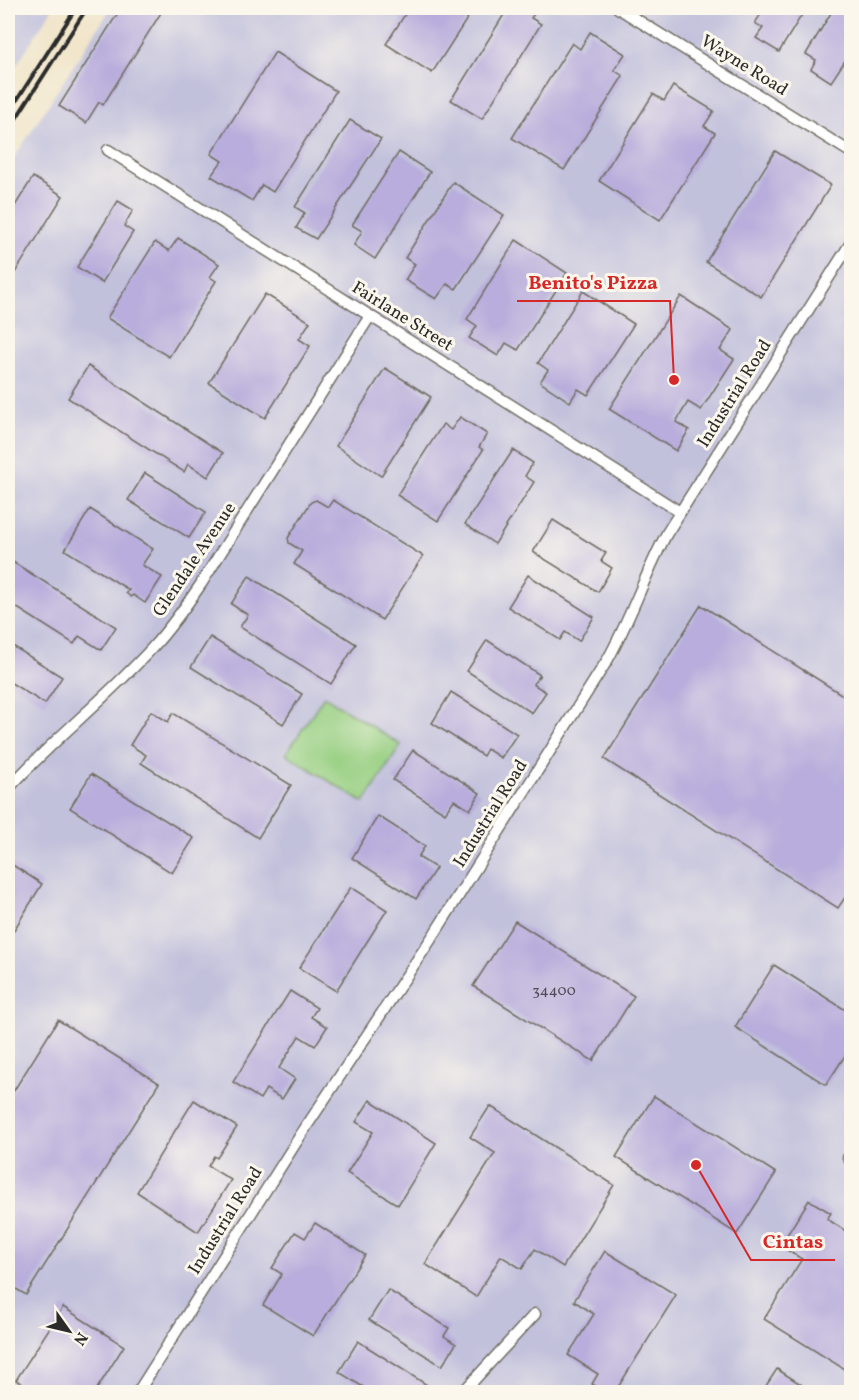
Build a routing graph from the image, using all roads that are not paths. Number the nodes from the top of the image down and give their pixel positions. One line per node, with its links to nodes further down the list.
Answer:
1 (618, 8): 3 (street, Wayne Road)
2 (108, 150): 5 (street, Fairlane Street)
3 (852, 153)
4 (852, 241): 6 (street, Industrial Road)
5 (370, 316): 6 (street, Fairlane Street); 7 (street, Glendale Avenue)
6 (680, 512): 9 (street, Industrial Road)
7 (8, 789)
8 (536, 1314): 10 (street)
9 (138, 1392)
10 (463, 1392)

